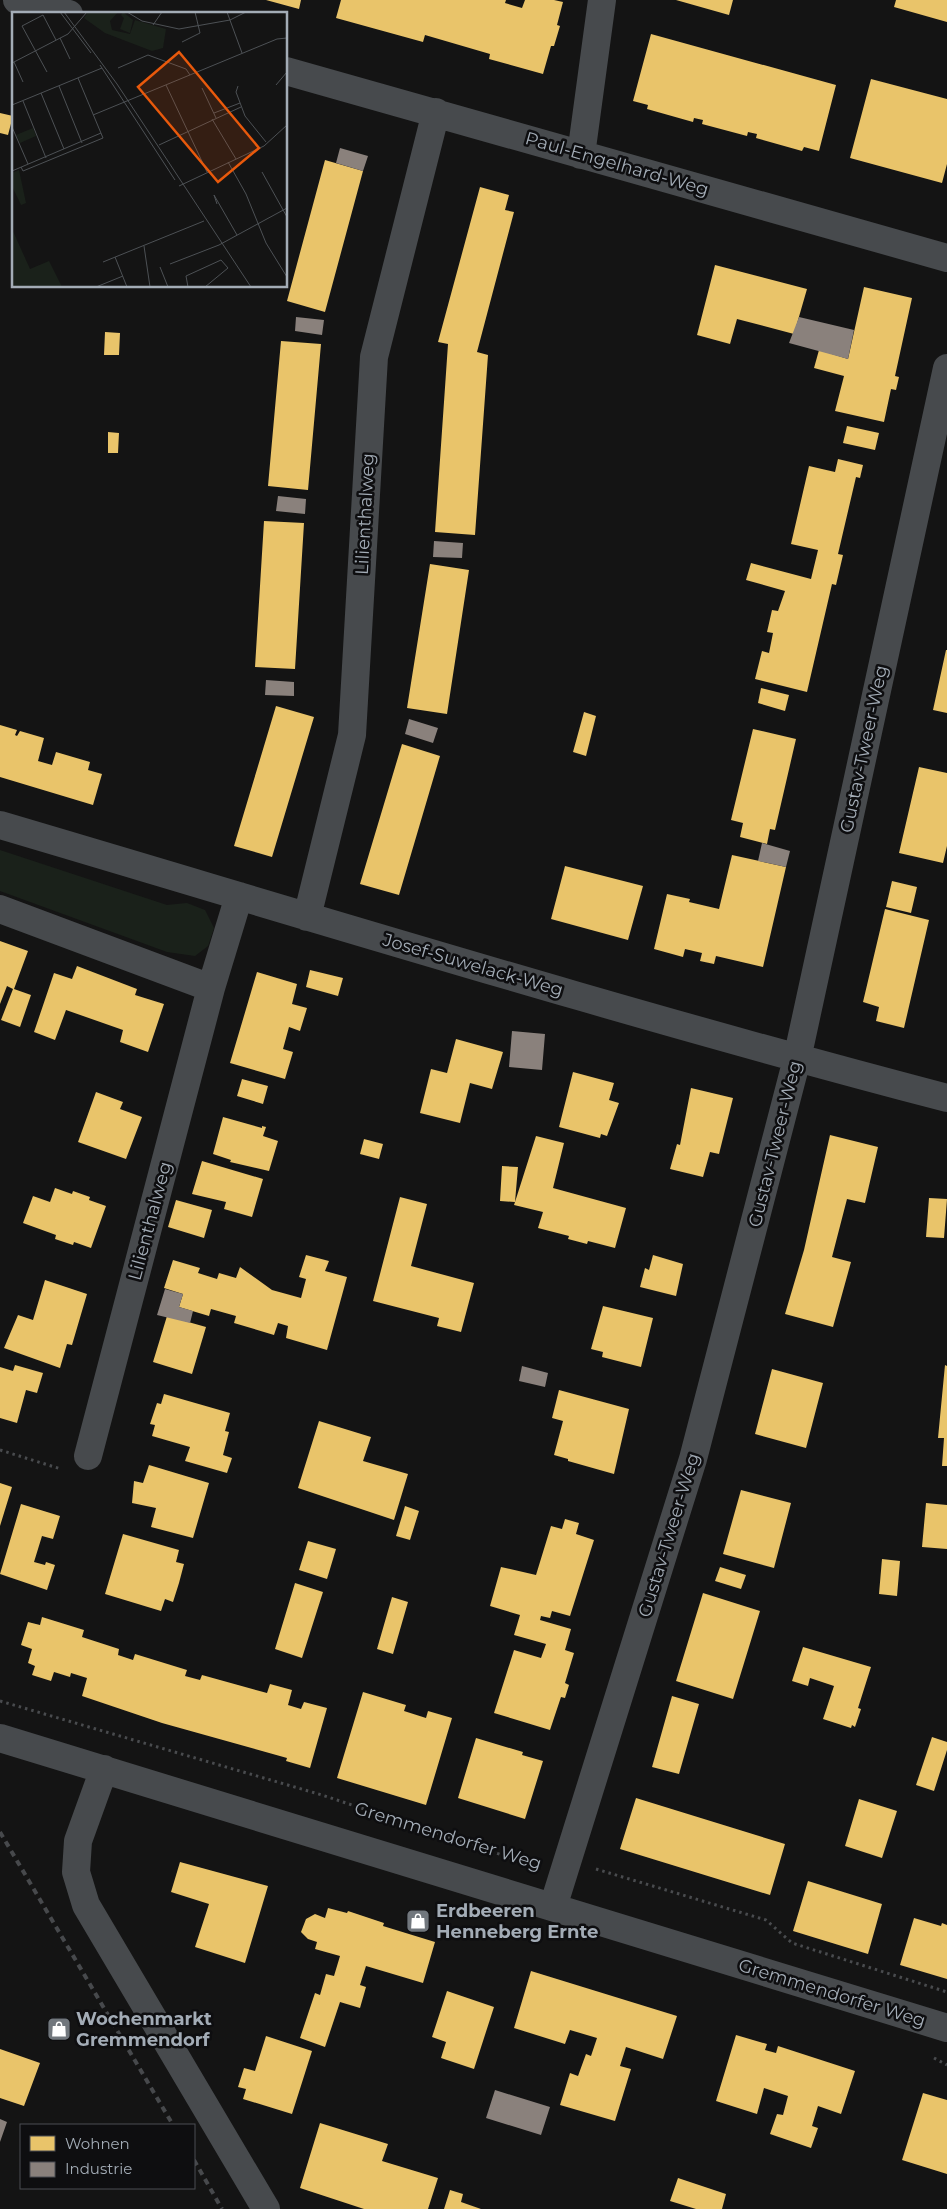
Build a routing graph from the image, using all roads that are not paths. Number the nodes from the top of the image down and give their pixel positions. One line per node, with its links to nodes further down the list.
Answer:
1 (17, 0): 3 (street)
2 (602, 0): 6 (street)
3 (62, 12)
4 (288, 72): 5 (street, Paul-Engelhard-Weg)
5 (436, 112): 6 (street, Paul-Engelhard-Weg); 12 (street, Lilienthalweg)
6 (581, 155): 7 (street, Paul-Engelhard-Weg)
7 (947, 258)
8 (947, 368): 14 (street, Gustav-Tweer-Weg)
9 (0, 825): 10 (street, Josef-Suwelack-Weg)
10 (239, 896): 12 (street, Josef-Suwelack-Weg); 13 (street, Lilienthalweg)
11 (0, 909): 13 (street)
12 (307, 917): 14 (street, Josef-Suwelack-Weg)
13 (212, 988): 16 (street, Lilienthalweg)
14 (797, 1059): 15 (street, Josef-Suwelack-Weg); 19 (street, Gustav-Tweer-Weg)
15 (947, 1098)
16 (88, 1456)
17 (0, 1738): 18 (street, Gremmendorfer Weg)
18 (104, 1770): 19 (street, Gremmendorfer Weg); 21 (street)
19 (553, 1907): 20 (street, Gremmendorfer Weg)
20 (947, 2028)
21 (266, 2209)

